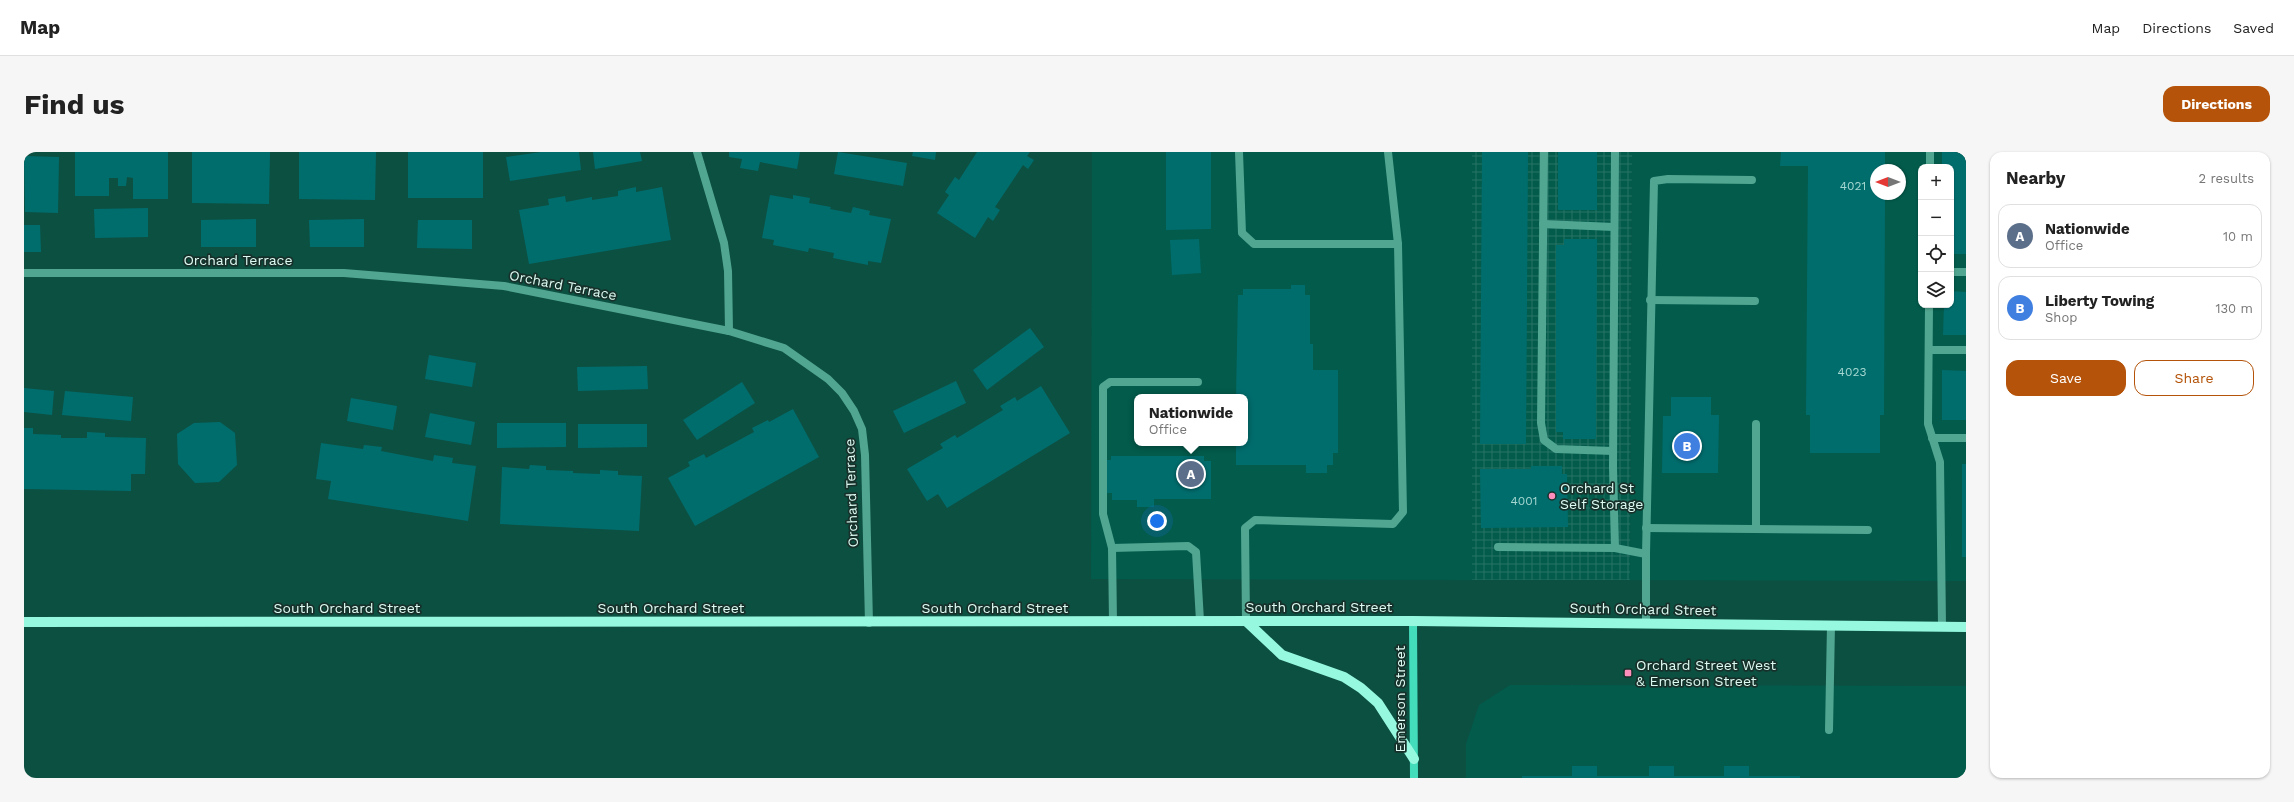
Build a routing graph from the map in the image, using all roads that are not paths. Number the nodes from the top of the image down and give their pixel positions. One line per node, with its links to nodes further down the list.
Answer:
1 (697, 152): 18 (street)
2 (1239, 152): 11 (street)
3 (1388, 152): 11 (street)
4 (1544, 152): 9 (street)
5 (1615, 152): 10 (street)
6 (1930, 152): 7 (street)
7 (1930, 164)
8 (1752, 180): 15 (street)
9 (1543, 224): 10 (street); 25 (street)
10 (1614, 226): 25 (street)
11 (1398, 244): 34 (street)
12 (1954, 272): 13 (street)
13 (1966, 272)
14 (24, 273): 18 (street, Orchard Terrace)
15 (1650, 300): 16 (street); 26 (street)
16 (1756, 301)
17 (1929, 308): 19 (street)
18 (729, 331): 38 (street, Orchard Terrace)
19 (1929, 350): 20 (street); 23 (street)
20 (1966, 350)
21 (1198, 382): 30 (street)
22 (1756, 424): 27 (street)
23 (1932, 438): 24 (street); 41 (street)
24 (1966, 438)
25 (1613, 451): 31 (street)
26 (1646, 528): 27 (street); 32 (street)
27 (1756, 529): 28 (street)
28 (1868, 530)
29 (1498, 547): 31 (street)
30 (1112, 548): 33 (street); 37 (street)
31 (1615, 548): 32 (street)
32 (1646, 554): 39 (street)
33 (1200, 621): 34 (main road, South Orchard Street); 37 (main road, South Orchard Street)
34 (1246, 621): 35 (main road, South Orchard Street); 44 (main road)
35 (1413, 621): 39 (main road, South Orchard Street); 44 (main road, Emerson Street)
36 (24, 622): 38 (main road, South Orchard Street)
37 (1113, 622): 38 (main road, South Orchard Street)
38 (869, 623)
39 (1646, 623): 40 (main road, South Orchard Street)
40 (1831, 625): 41 (main road, South Orchard Street); 43 (street)
41 (1942, 626): 42 (main road, South Orchard Street)
42 (1966, 627)
43 (1829, 730)
44 (1414, 759): 45 (main road, Emerson Street)
45 (1414, 778)

